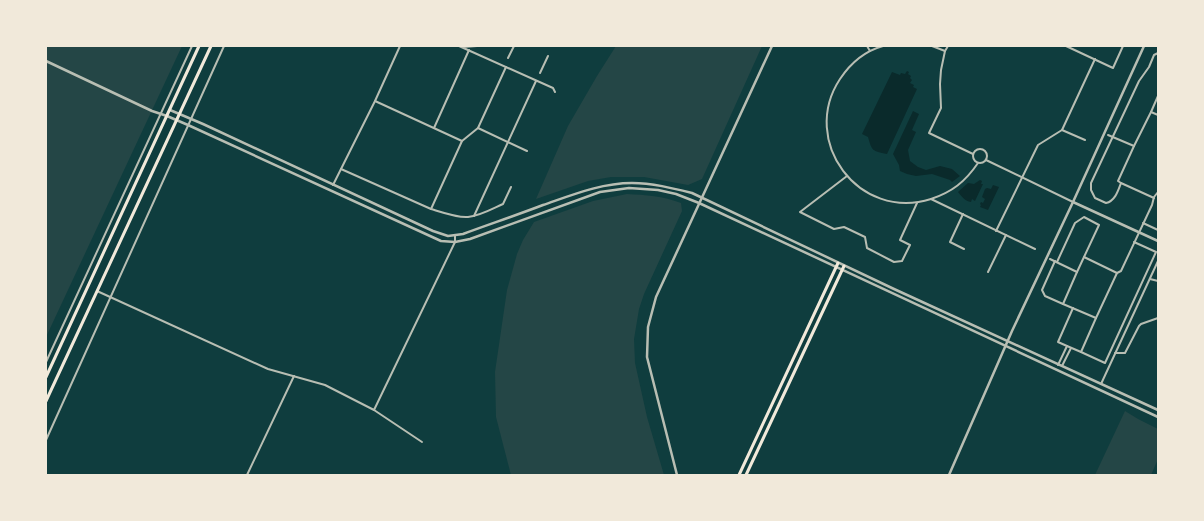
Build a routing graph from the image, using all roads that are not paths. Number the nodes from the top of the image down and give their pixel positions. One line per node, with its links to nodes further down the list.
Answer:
1 (192, 46): 33 (street)
2 (199, 46): 31 (main road)
3 (211, 46): 34 (main road)
4 (224, 46): 37 (street)
5 (400, 46): 30 (street)
6 (460, 46): 7 (street); 17 (street)
7 (477, 46)
8 (514, 46): 22 (street)
9 (772, 46): 60 (street)
10 (867, 46): 18 (street)
11 (883, 46): 18 (street)
12 (932, 46): 19 (street)
13 (948, 46): 19 (street)
14 (1066, 46): 23 (street)
15 (1123, 46): 23 (street)
16 (1144, 46): 63 (street)
17 (469, 50): 25 (street); 40 (street)
18 (870, 51): 54 (street)
19 (945, 51): 50 (street)
20 (1158, 53): 44 (street)
21 (548, 56): 26 (street)
22 (508, 58)
23 (1095, 59): 42 (street)
24 (46, 61): 33 (street)
25 (506, 67): 27 (street); 41 (street)
26 (540, 73)
27 (536, 81): 28 (street); 47 (street)
28 (555, 92)
29 (1158, 96): 32 (street)
30 (375, 100): 40 (street); 53 (street)
31 (170, 110): 34 (street); 36 (main road)
32 (1151, 112): 35 (street); 48 (street)
33 (160, 113): 36 (street); 105 (street)
34 (179, 114): 37 (street); 38 (main road)
35 (1158, 115)
36 (167, 116): 38 (street); 109 (main road)
37 (191, 119): 39 (street); 57 (street)
38 (176, 120): 39 (street); 93 (main road)
39 (188, 125): 76 (street); 94 (street)
40 (434, 128): 46 (street)
41 (478, 128): 46 (street); 47 (street)
42 (1062, 130): 45 (street); 55 (street)
43 (1108, 135): 44 (street)
44 (1113, 137): 48 (street); 56 (street)
45 (1085, 140)
46 (462, 141): 66 (street)
47 (508, 142): 49 (street); 68 (street)
48 (1134, 146): 56 (street)
49 (527, 151)
50 (973, 154): 51 (street); 52 (street)
51 (986, 160): 52 (street); 55 (street)
52 (978, 163): 62 (street)
53 (341, 169): 57 (street); 66 (street)
54 (847, 176): 65 (street); 65 (street)
55 (1022, 177): 63 (street); 71 (street)
56 (1121, 183): 61 (street)
57 (333, 185): 74 (street)
58 (511, 187): 68 (street)
59 (1158, 192): 61 (street)
60 (702, 198): 64 (street); 74 (street); 84 (street)
61 (1154, 198): 69 (street)
62 (931, 199): 65 (street); 67 (street)
63 (1073, 202): 72 (street); 99 (street)
64 (699, 203): 76 (street); 86 (street); 118 (street)
65 (917, 203)
66 (431, 209): 68 (street)
67 (963, 214): 71 (street); 78 (street)
68 (474, 216)
69 (1143, 223): 70 (street); 72 (street)
70 (1158, 230)
71 (996, 231): 73 (street)
72 (1139, 232): 75 (street); 77 (street)
73 (1006, 235): 79 (street); 88 (street)
74 (455, 236): 76 (street)
75 (1158, 241)
76 (455, 242): 112 (street)
77 (1134, 242): 90 (street); 103 (street)
78 (964, 249)
79 (1035, 249)
80 (1084, 257): 83 (street); 89 (street); 90 (street)
81 (1050, 259): 83 (street)
82 (1158, 261): 91 (street)
83 (1056, 262): 89 (street); 95 (street)
84 (838, 263): 85 (street); 86 (main road)
85 (844, 266): 87 (main road); 99 (street)
86 (836, 267): 87 (street); 119 (main road)
87 (842, 269): 100 (street); 120 (main road)
88 (988, 272)
89 (1077, 272): 95 (street)
90 (1117, 273): 97 (street)
91 (1150, 279): 92 (street); 104 (street)
92 (1158, 281)
93 (97, 291): 94 (street); 111 (main road)
94 (110, 298): 108 (street); 115 (street)
95 (1063, 304): 96 (street)
96 (1073, 308): 97 (street); 101 (street)
97 (1096, 318): 103 (street)
98 (1158, 318): 104 (street)
99 (1008, 341): 100 (street); 106 (street)
100 (1006, 346): 114 (street); 121 (street)
101 (1067, 346): 102 (street); 106 (street)
102 (1071, 348): 103 (street); 107 (street)
103 (1081, 352)
104 (1115, 353): 110 (street)
105 (46, 362)
106 (1058, 365): 107 (street)
107 (1062, 366): 110 (street)
108 (294, 376): 112 (street); 117 (street)
109 (46, 377)
110 (1101, 384): 113 (street)
111 (46, 401)
112 (374, 410): 116 (street)
113 (1158, 410)
114 (1158, 417)
115 (46, 440)
116 (422, 442)
117 (247, 475)
118 (677, 475)
119 (739, 475)
120 (746, 475)
121 (950, 475)

